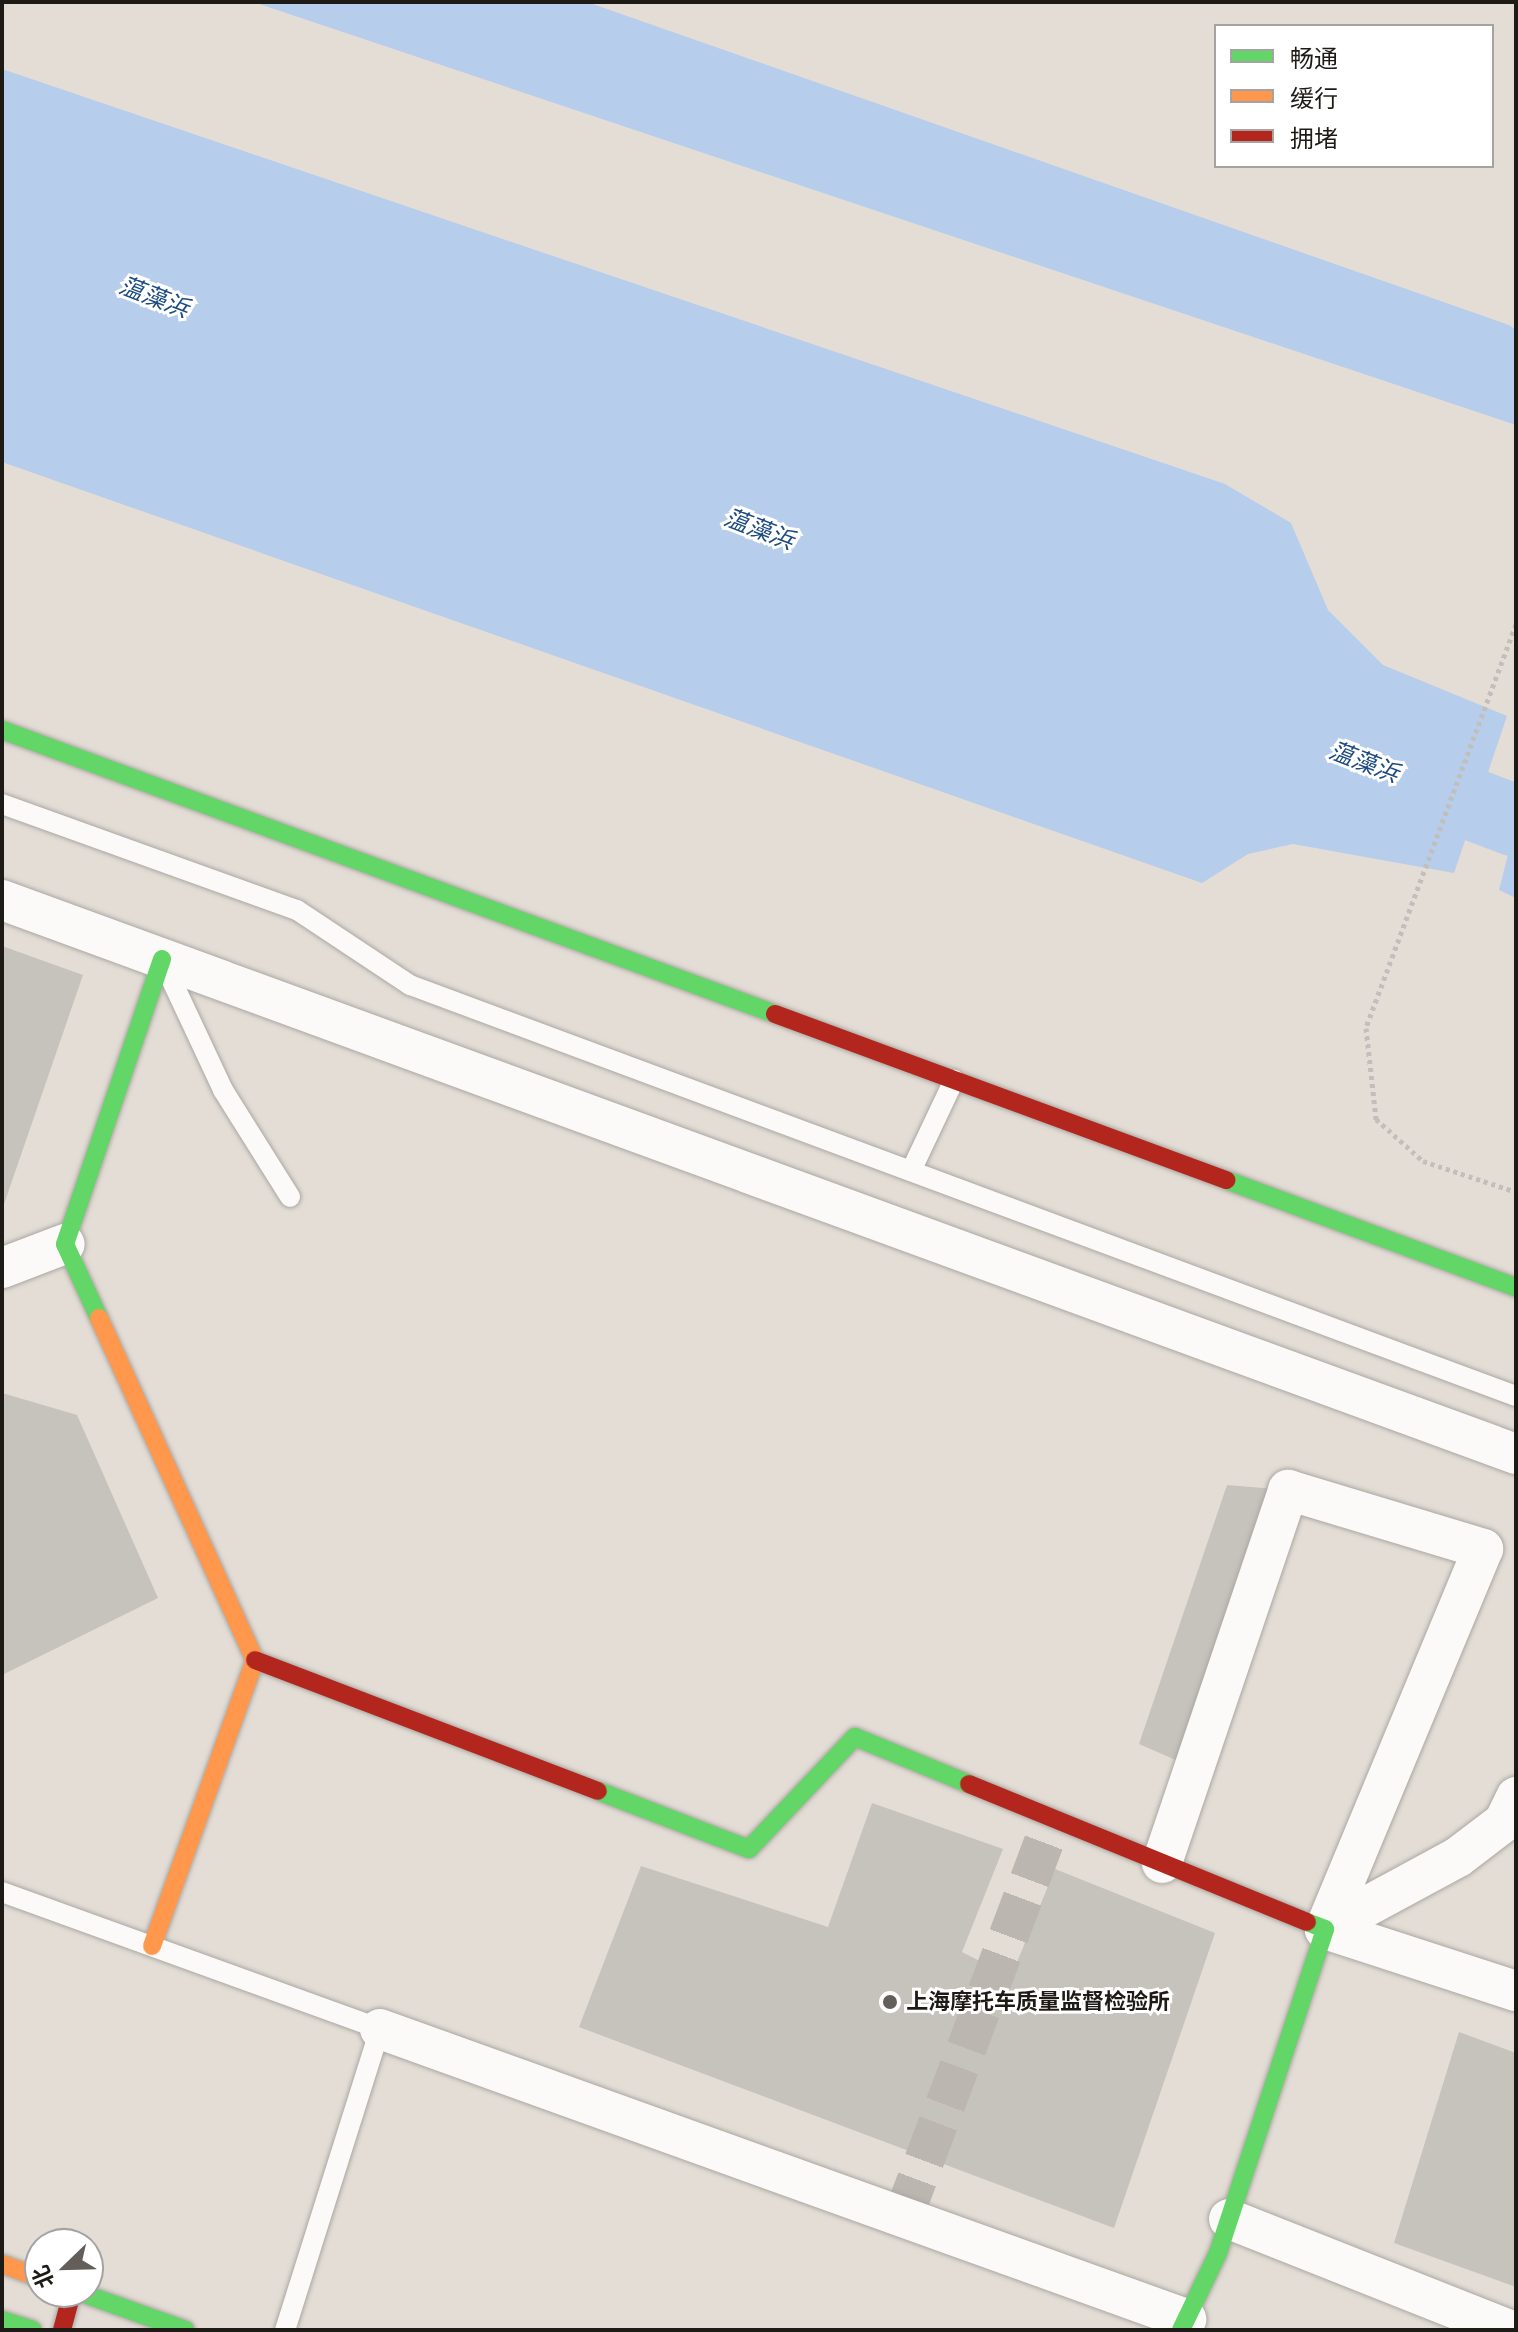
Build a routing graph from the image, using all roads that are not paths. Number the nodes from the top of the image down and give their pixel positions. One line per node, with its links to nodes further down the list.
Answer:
1 (2, 730): 5 (street)
2 (2, 804): 6 (lane)
3 (2, 900): 4 (street)
4 (162, 959): 7 (lane); 8 (street); 12 (street)
5 (954, 1080): 6 (lane); 10 (street)
6 (911, 1171): 11 (lane)
7 (290, 1197)
8 (65, 1244): 9 (street); 13 (street)
9 (2, 1268)
10 (1516, 1287)
11 (1516, 1396)
12 (1516, 1454)
13 (255, 1660): 15 (street); 18 (street)
14 (1516, 1797): 17 (street)
15 (1162, 1863): 17 (street); 17 (street)
16 (2, 1892): 18 (lane)
17 (1325, 1929): 19 (street); 21 (street)
18 (152, 1946): 20 (lane)
19 (1516, 1991)
20 (380, 2029): 27 (street); 31 (lane)
21 (1229, 2219): 27 (street); 32 (street)
22 (2, 2264): 23 (street)
23 (24, 2272)
24 (104, 2301): 30 (street)
25 (68, 2308): 29 (street)
26 (2, 2320): 28 (street)
27 (1184, 2324)
28 (32, 2330)
29 (62, 2330)
30 (185, 2330)
31 (285, 2330)
32 (1509, 2330)

